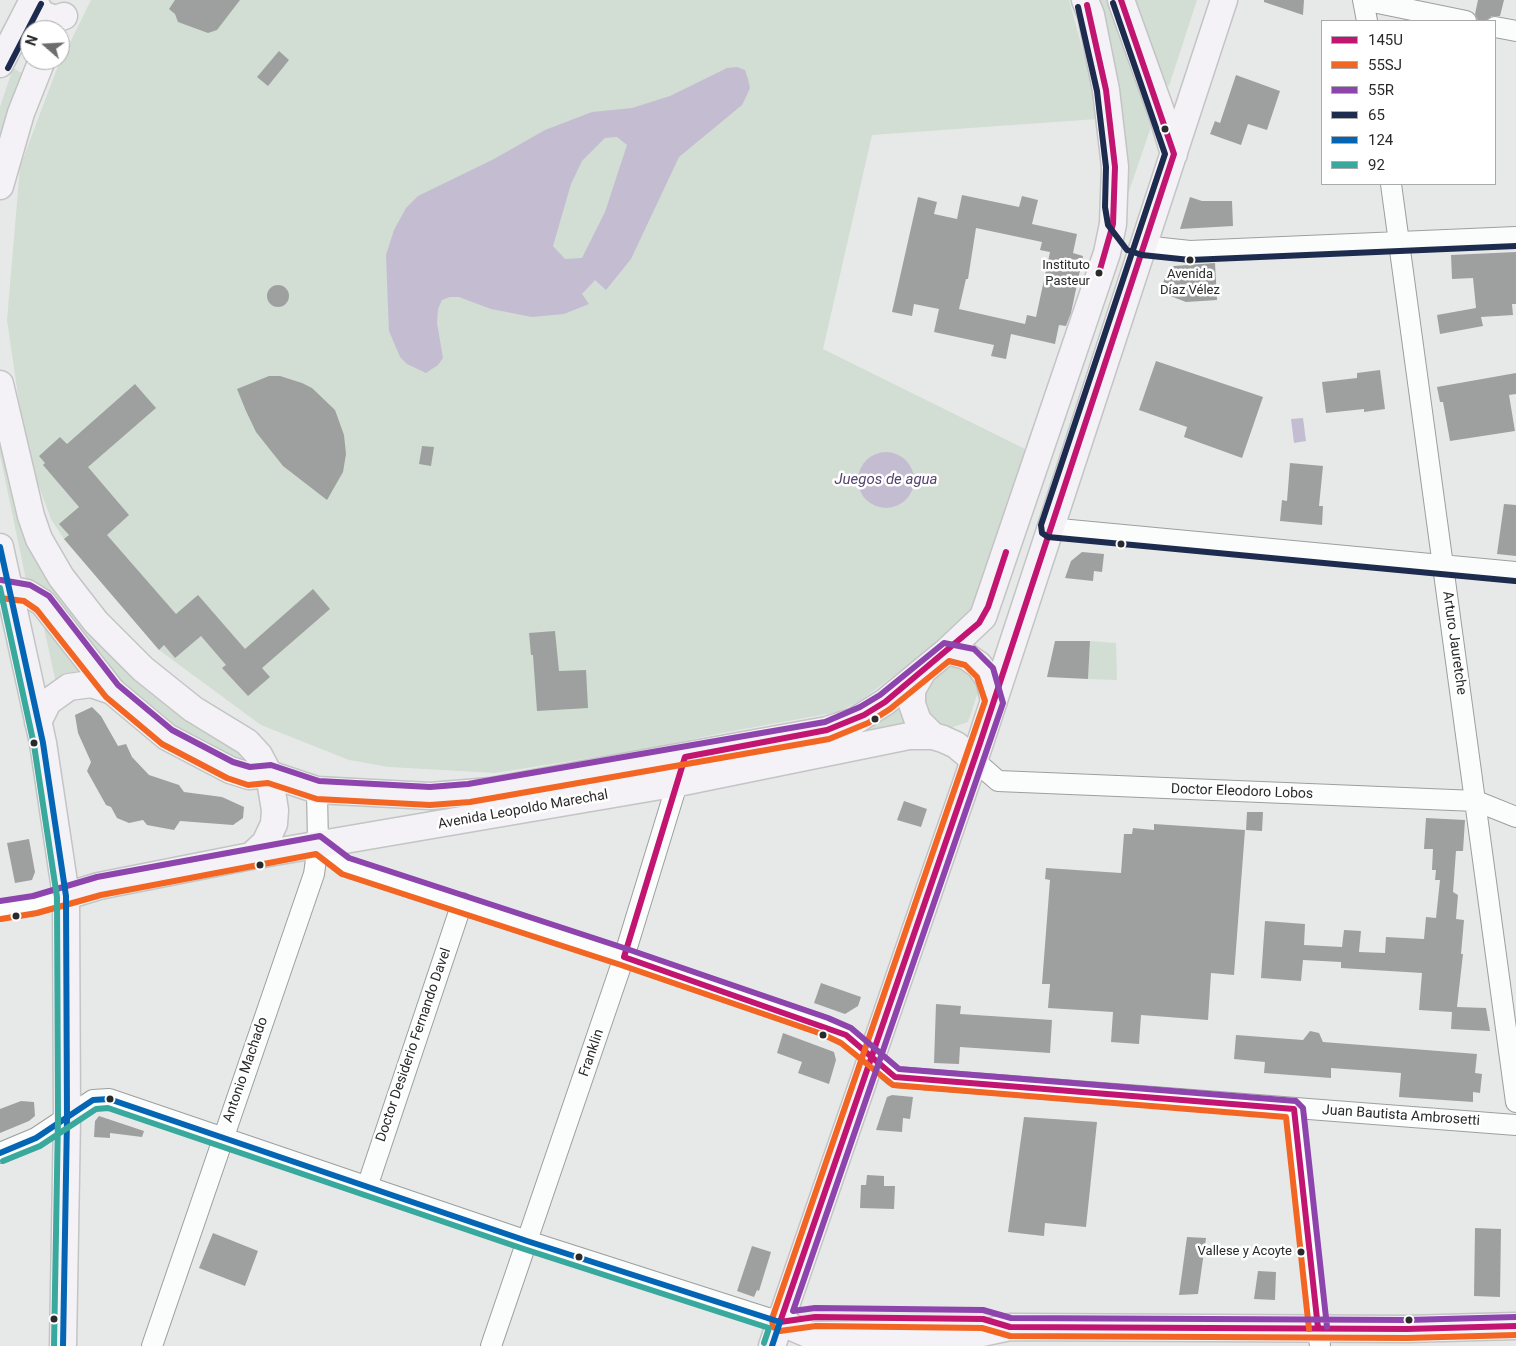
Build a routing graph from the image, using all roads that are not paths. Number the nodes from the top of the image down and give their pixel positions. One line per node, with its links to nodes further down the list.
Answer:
1 (33, 0): 6 (main road); 12 (main road)
2 (1085, 0): 17 (main road)
3 (1121, 0): 14 (main road)
4 (1224, 0): 14 (main road)
5 (1363, 0): 7 (street); 8 (street)
6 (65, 15)
7 (1367, 20)
8 (1461, 20)
9 (1496, 27): 10 (street)
10 (1516, 31)
11 (20, 52): 12 (main road)
12 (2, 60)
13 (33, 70): 16 (main road)
14 (1174, 154): 20 (main road)
15 (1391, 185): 19 (street, Arturo Jauretche)
16 (0, 186)
17 (1114, 206): 20 (main road); 23 (main road)
18 (1516, 237): 19 (street)
19 (1399, 242): 20 (street); 25 (street, Arturo Jauretche)
20 (1143, 246): 22 (main road)
21 (0, 384): 36 (main road)
22 (1049, 528): 23 (main road); 25 (street); 31 (main road)
23 (1008, 545): 28 (main road)
24 (0, 547): 27 (main road)
25 (1444, 566): 26 (street); 39 (street, Arturo Jauretche)
26 (1516, 572)
27 (4, 589): 30 (main road, Avenida Leopoldo Marechal); 32 (main road)
28 (947, 651): 29 (main road, Avenida Leopoldo Marechal); 31 (main road)
29 (926, 667): 33 (main road); 34 (main road, Avenida Leopoldo Marechal)
30 (112, 691): 32 (main road); 36 (main road, Avenida Leopoldo Marechal)
31 (994, 701): 35 (main road)
32 (38, 722): 43 (main road)
33 (933, 736): 35 (main road, Avenida Leopoldo Marechal); 37 (main road, Avenida Leopoldo Marechal)
34 (685, 757): 37 (street, Franklin); 38 (main road, Avenida Leopoldo Marechal)
35 (974, 760): 39 (street, Doctor Eleodoro Lobos); 47 (main road)
36 (269, 774): 38 (main road, Avenida Leopoldo Marechal); 42 (main road)
37 (678, 783): 41 (main road, Avenida Leopoldo Marechal); 46 (street, Franklin)
38 (317, 790): 41 (street, Antonio Machado)
39 (1476, 801): 40 (street, Doctor Eleodoro Lobos); 48 (street, Arturo Jauretche)
40 (1516, 817)
41 (318, 846): 42 (main road, Avenida Leopoldo Marechal); 44 (street, Juan Bautista Ambrosetti); 52 (street, Antonio Machado)
42 (252, 856): 43 (main road, Avenida Leopoldo Marechal)
43 (66, 896): 45 (street); 50 (main road)
44 (462, 903): 46 (street, Juan Bautista Ambrosetti); 54 (street, Doctor Desiderio Fernando Davel)
45 (0, 910)
46 (624, 957): 47 (street, Juan Bautista Ambrosetti); 55 (street, Franklin)
47 (871, 1056): 49 (street, Juan Bautista Ambrosetti); 57 (main road)
48 (1516, 1102)
49 (1294, 1108): 51 (street, Juan Bautista Ambrosetti); 58 (street)
50 (67, 1119): 52 (street); 53 (street); 59 (main road)
51 (1516, 1125)
52 (223, 1137): 54 (street); 60 (street, Antonio Machado)
53 (0, 1153)
54 (367, 1188): 55 (street)
55 (527, 1241): 57 (street); 61 (street, Franklin)
56 (1516, 1326): 58 (main road)
57 (776, 1334): 58 (main road)
58 (1319, 1337)
59 (63, 1346)
60 (152, 1346)
61 (491, 1346)

